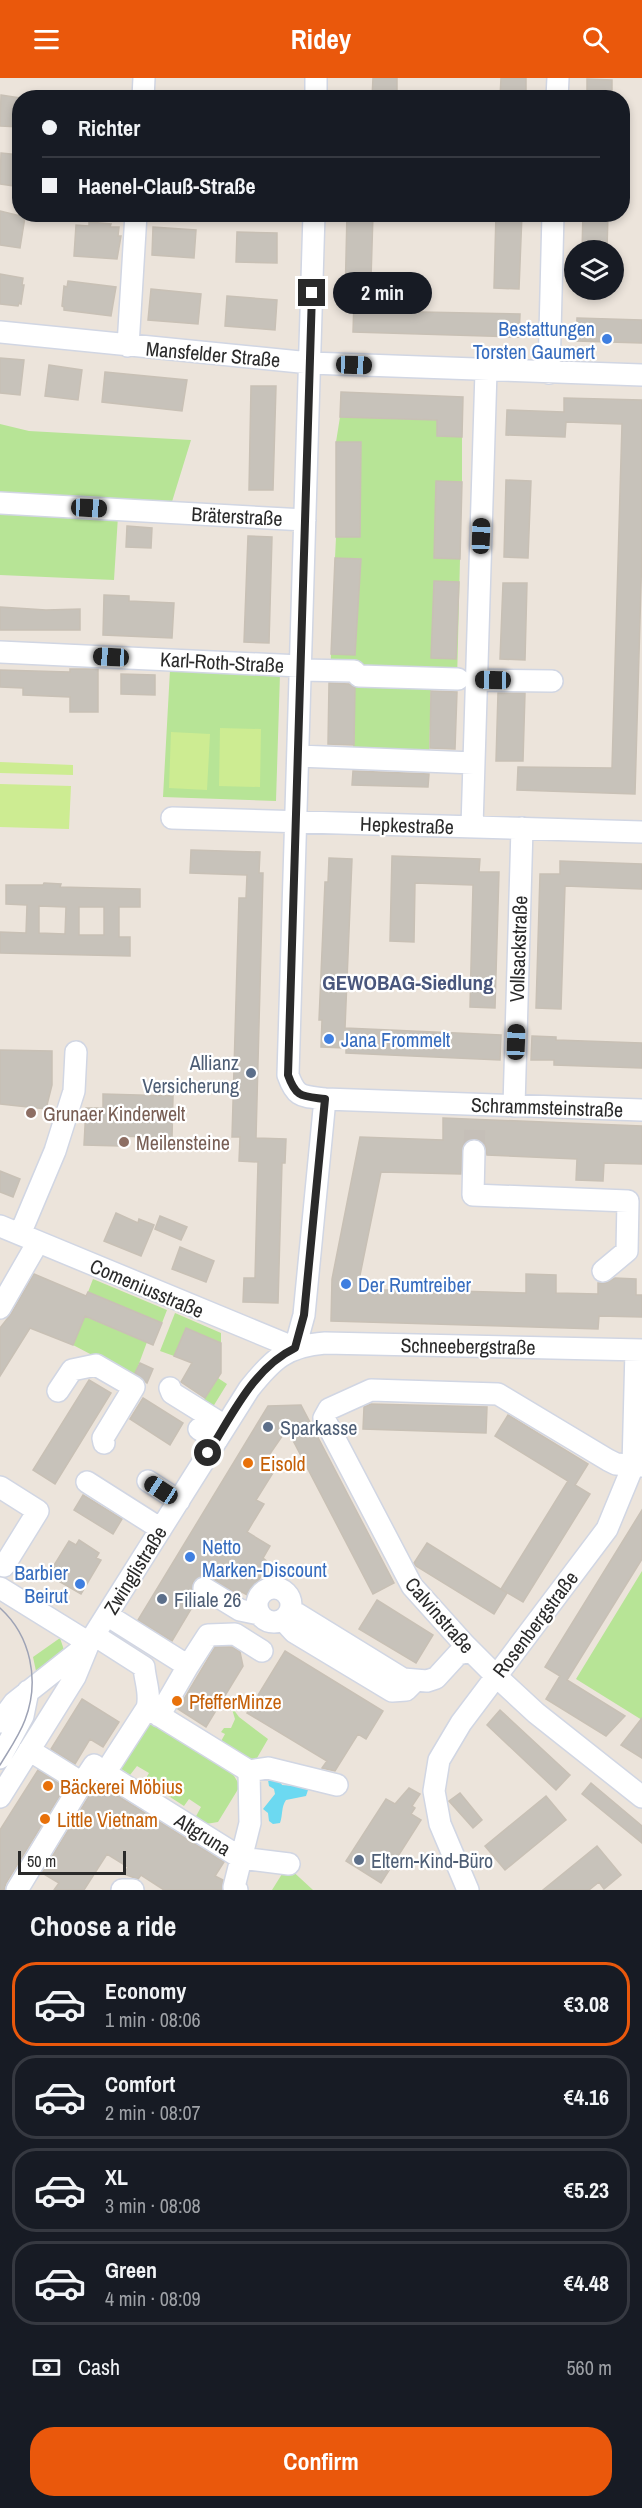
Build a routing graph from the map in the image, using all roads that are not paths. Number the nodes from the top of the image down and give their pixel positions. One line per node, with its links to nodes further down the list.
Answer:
1 (136, 222): 5 (street)
2 (314, 222): 6 (street)
3 (554, 222): 8 (street)
4 (0, 332): 5 (street, Mansfelder Straße)
5 (128, 346): 6 (street, Mansfelder Straße)
6 (310, 363): 7 (street, Mansfelder Straße); 11 (street)
7 (486, 371): 8 (street, Mansfelder Straße); 14 (street)
8 (549, 373): 9 (street, Mansfelder Straße)
9 (642, 375)
10 (0, 503): 11 (street, Bräterstraße)
11 (305, 520): 13 (street)
12 (0, 652): 13 (street, Karl-Roth-Straße)
13 (300, 668): 14 (street, Karl-Roth-Straße); 16 (street)
14 (467, 680): 15 (street, Karl-Roth-Straße); 17 (street)
15 (552, 681)
16 (298, 756): 17 (street); 19 (street)
17 (474, 763): 20 (street)
18 (172, 818): 19 (street, Hepkestraße)
19 (296, 821): 20 (street, Hepkestraße); 24 (street, Schrammsteinstraße)
20 (472, 827): 21 (street, Hepkestraße)
21 (522, 828): 22 (street, Hepkestraße); 25 (street, Vollsackstraße)
22 (642, 832)
23 (76, 1052): 29 (street)
24 (325, 1099): 25 (street, Schrammsteinstraße); 32 (street)
25 (514, 1106): 26 (street, Schrammsteinstraße)
26 (642, 1110)
27 (474, 1151): 30 (street)
28 (0, 1226): 29 (street, Comeniusstraße)
29 (29, 1238): 31 (street); 32 (street, Comeniusstraße)
30 (603, 1271)
31 (0, 1308)
32 (295, 1348): 33 (street, Schneebergstraße); 36 (street, Zwinglistraße)
33 (639, 1350): 38 (street, Rosenbergstraße)
34 (170, 1388): 36 (street)
35 (58, 1391): 37 (street)
36 (214, 1432): 42 (street, Zwinglistraße)
37 (104, 1443)
38 (637, 1466): 53 (street, Calvinstraße); 56 (street, Rosenbergstraße)
39 (148, 1481): 42 (street)
40 (87, 1482): 43 (street)
41 (0, 1487): 44 (street)
42 (179, 1501): 43 (street, Zwinglistraße)
43 (161, 1529): 48 (street, Zwinglistraße)
44 (4, 1566)
45 (206, 1585): 47 (street)
46 (0, 1588): 50 (street)
47 (257, 1610): 49 (street); 49 (street)
48 (107, 1615): 50 (street, Zwinglistraße); 51 (street)
49 (287, 1615): 53 (street)
50 (92, 1639): 55 (street); 57 (street, Zwinglistraße); 59 (street, Zwinglistraße)
51 (148, 1642): 54 (street); 55 (street)
52 (262, 1651): 54 (street)
53 (470, 1651): 56 (street, Calvinstraße)
54 (188, 1666): 58 (street)
55 (144, 1667): 58 (street)
56 (496, 1676): 67 (street, Calvinstraße); 74 (street, Rosenbergstraße)
57 (56, 1708): 59 (street); 60 (street, Zwinglistraße)
58 (153, 1712): 62 (street); 63 (street)
59 (8, 1728): 61 (street, Zwinglistraße)
60 (29, 1750): 64 (street); 66 (street, Zwinglistraße)
61 (0, 1758)
62 (249, 1771): 65 (street); 68 (street, Altgruna)
63 (105, 1773): 64 (street); 68 (street, Altgruna)
64 (82, 1783): 70 (street)
65 (337, 1785)
66 (0, 1797)
67 (642, 1797)
68 (241, 1858): 69 (street); 73 (street, Altgruna)
69 (289, 1864)
70 (17, 1890)
71 (122, 1890): 72 (street)
72 (133, 1890)
73 (237, 1890)
74 (468, 1890)

